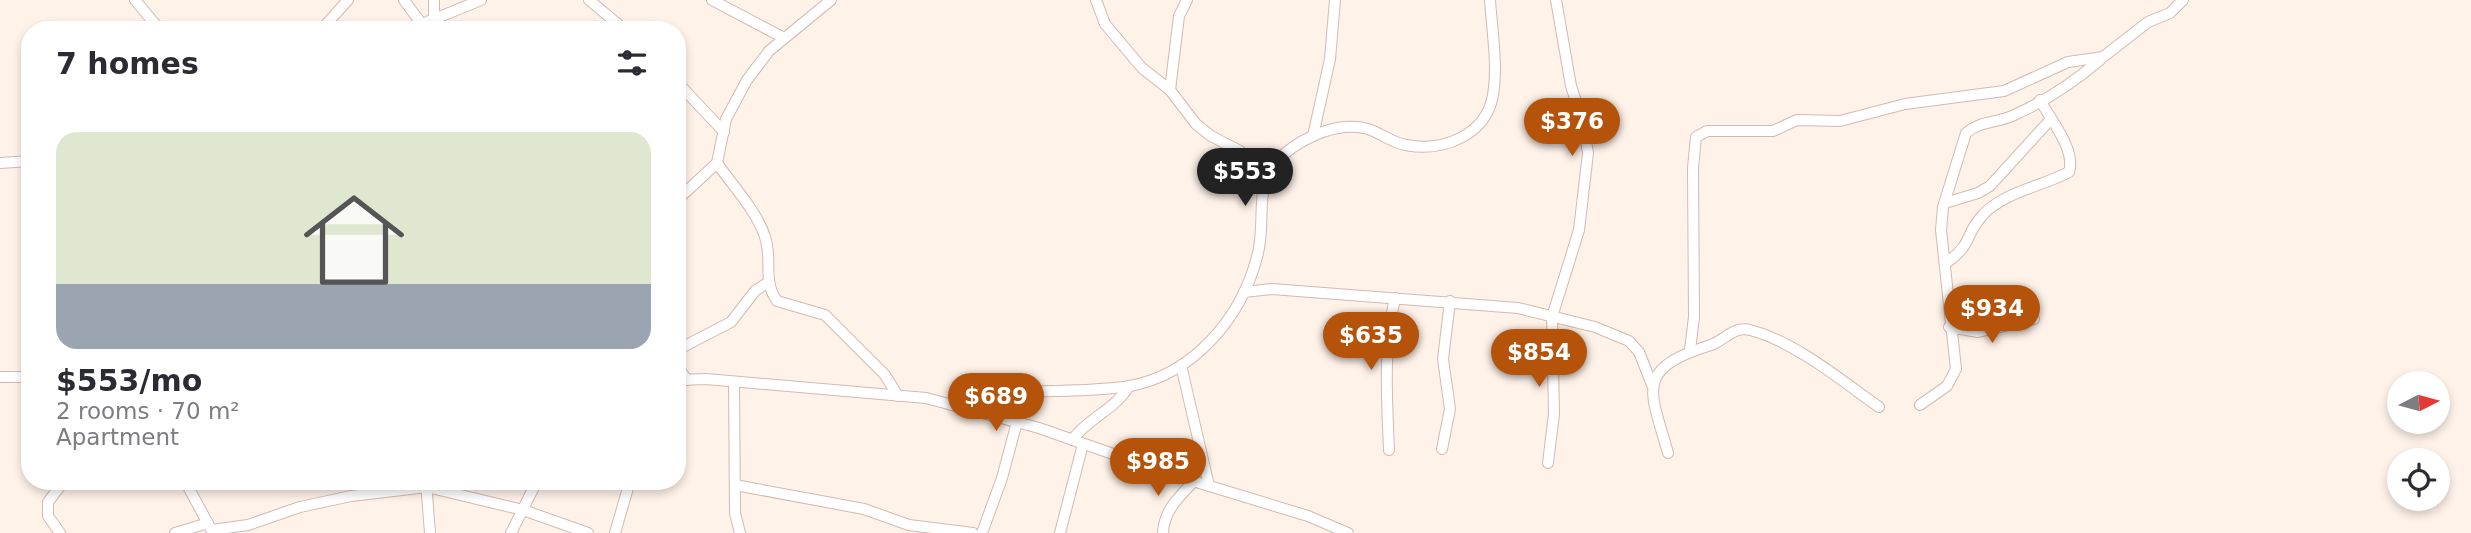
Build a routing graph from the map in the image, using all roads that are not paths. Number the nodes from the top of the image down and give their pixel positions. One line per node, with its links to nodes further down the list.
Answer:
1 (135, 0): 16 (street)
2 (348, 0): 17 (street)
3 (404, 0): 18 (street)
4 (434, 0): 15 (street)
5 (481, 0): 15 (street)
6 (589, 0): 20 (street)
7 (712, 0): 21 (street)
8 (831, 0): 21 (street)
9 (1096, 0): 23 (street)
10 (1187, 0): 23 (street)
11 (1335, 0): 28 (street)
12 (1490, 0): 28 (street)
13 (1556, 0): 40 (street)
14 (2183, 0): 22 (street)
15 (434, 19): 19 (street)
16 (152, 21)
17 (329, 21)
18 (420, 21)
19 (432, 21)
20 (614, 21)
21 (784, 38): 27 (street)
22 (2104, 57): 25 (street); 44 (street)
23 (1170, 90): 32 (street)
24 (686, 92): 27 (street)
25 (2040, 100): 26 (street); 34 (street)
26 (2051, 119): 34 (street); 35 (street)
27 (724, 132): 31 (street)
28 (1313, 136): 32 (street)
29 (21, 162): 30 (street)
30 (0, 163)
31 (717, 163): 33 (street); 36 (street)
32 (1262, 189): 37 (street)
33 (686, 192)
34 (1945, 202): 35 (street)
35 (1946, 263): 42 (street)
36 (767, 283): 43 (street); 52 (street)
37 (1244, 292): 38 (street); 45 (street)
38 (1395, 298): 39 (street); 60 (street)
39 (1450, 301): 40 (street); 59 (street)
40 (1552, 317): 50 (street); 62 (street)
41 (2034, 319): 42 (street)
42 (1950, 327): 54 (street)
43 (686, 345)
44 (1690, 350): 50 (street); 55 (street)
45 (1181, 365): 51 (street); 65 (street)
46 (0, 377): 47 (street)
47 (21, 377)
48 (686, 380): 49 (street)
49 (734, 382): 52 (street); 64 (street)
50 (1652, 385): 61 (street)
51 (1129, 386): 53 (street); 57 (street)
52 (898, 396): 53 (street)
53 (951, 405): 56 (street)
54 (1920, 405)
55 (1879, 407)
56 (1017, 422): 57 (street); 83 (street)
57 (1072, 440): 58 (street)
58 (1083, 444): 63 (street); 84 (street)
59 (1442, 449)
60 (1389, 450)
61 (1668, 453)
62 (1548, 463)
63 (1194, 481): 65 (street); 85 (street)
64 (735, 485): 81 (street); 82 (street)
65 (1209, 486): 86 (street)
66 (57, 490): 75 (street)
67 (190, 490): 74 (street)
68 (388, 490): 74 (street)
69 (426, 490): 77 (street)
70 (448, 490): 73 (street)
71 (533, 490): 73 (street)
72 (628, 490): 80 (street)
73 (523, 510): 78 (street); 79 (street)
74 (211, 529): 76 (street)
75 (60, 533)
76 (175, 533)
77 (430, 533)
78 (511, 533)
79 (588, 533)
80 (615, 533)
81 (740, 533)
82 (973, 533)
83 (982, 533)
84 (1060, 533)
85 (1163, 533)
86 (1348, 533)

